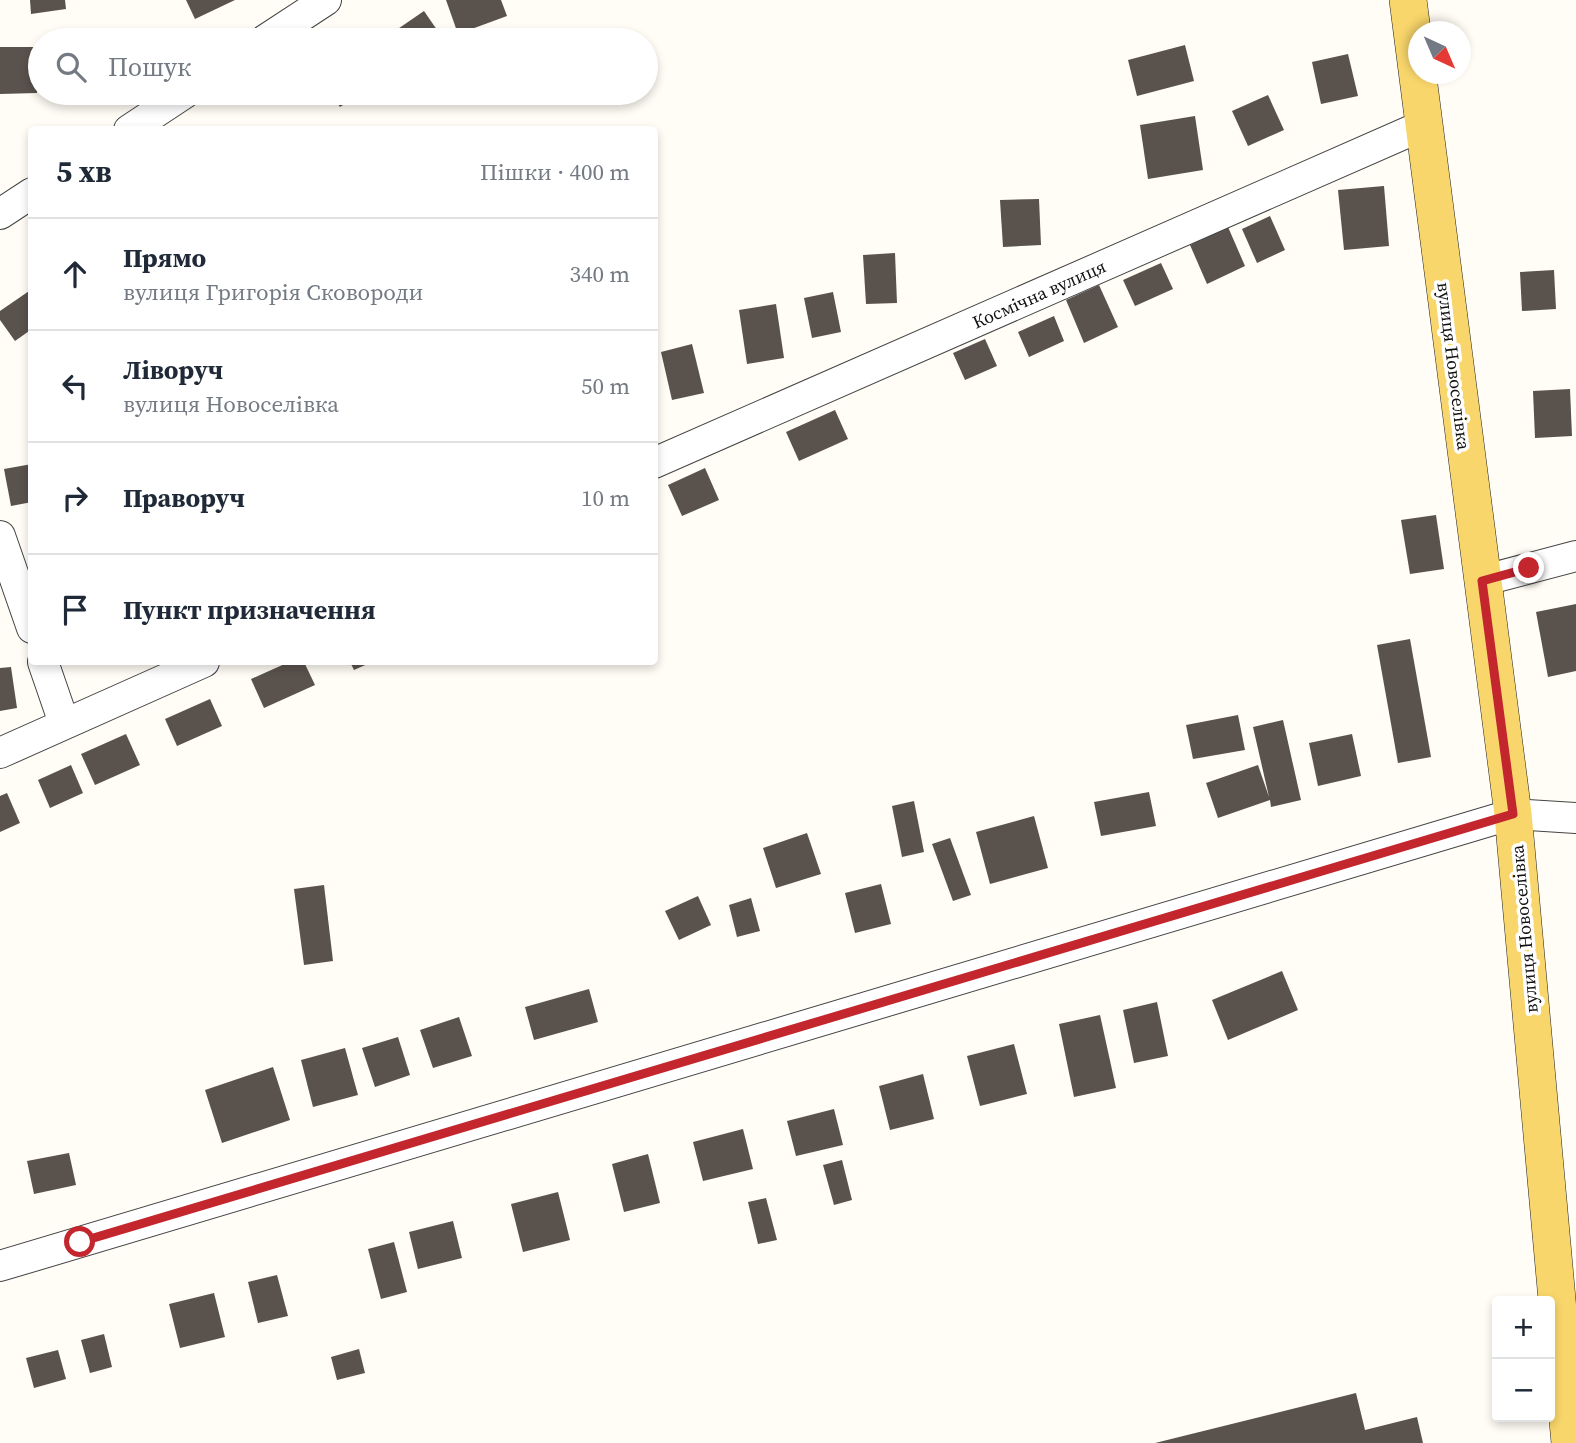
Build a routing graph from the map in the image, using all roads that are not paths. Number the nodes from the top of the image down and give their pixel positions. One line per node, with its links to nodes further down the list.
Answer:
1 (326, 0): 3 (street)
2 (1408, 0): 5 (main road, вулиця Новоселівка)
3 (283, 28)
4 (167, 105): 6 (street)
5 (1424, 125): 9 (street, Космічна вулиця); 12 (main road, вулиця Новоселівка)
6 (134, 126)
7 (28, 196): 8 (street)
8 (0, 214)
9 (658, 461)
10 (0, 536): 13 (street)
11 (1576, 556): 12 (street)
12 (1482, 581): 18 (main road, вулиця Новоселівка)
13 (28, 616)
14 (44, 665): 16 (street)
15 (197, 665): 16 (street)
16 (64, 723): 17 (street)
17 (0, 752)
18 (1513, 814): 19 (street); 20 (street); 21 (main road, вулиця Новоселівка)
19 (1576, 818)
20 (0, 1266)
21 (1570, 1443)

